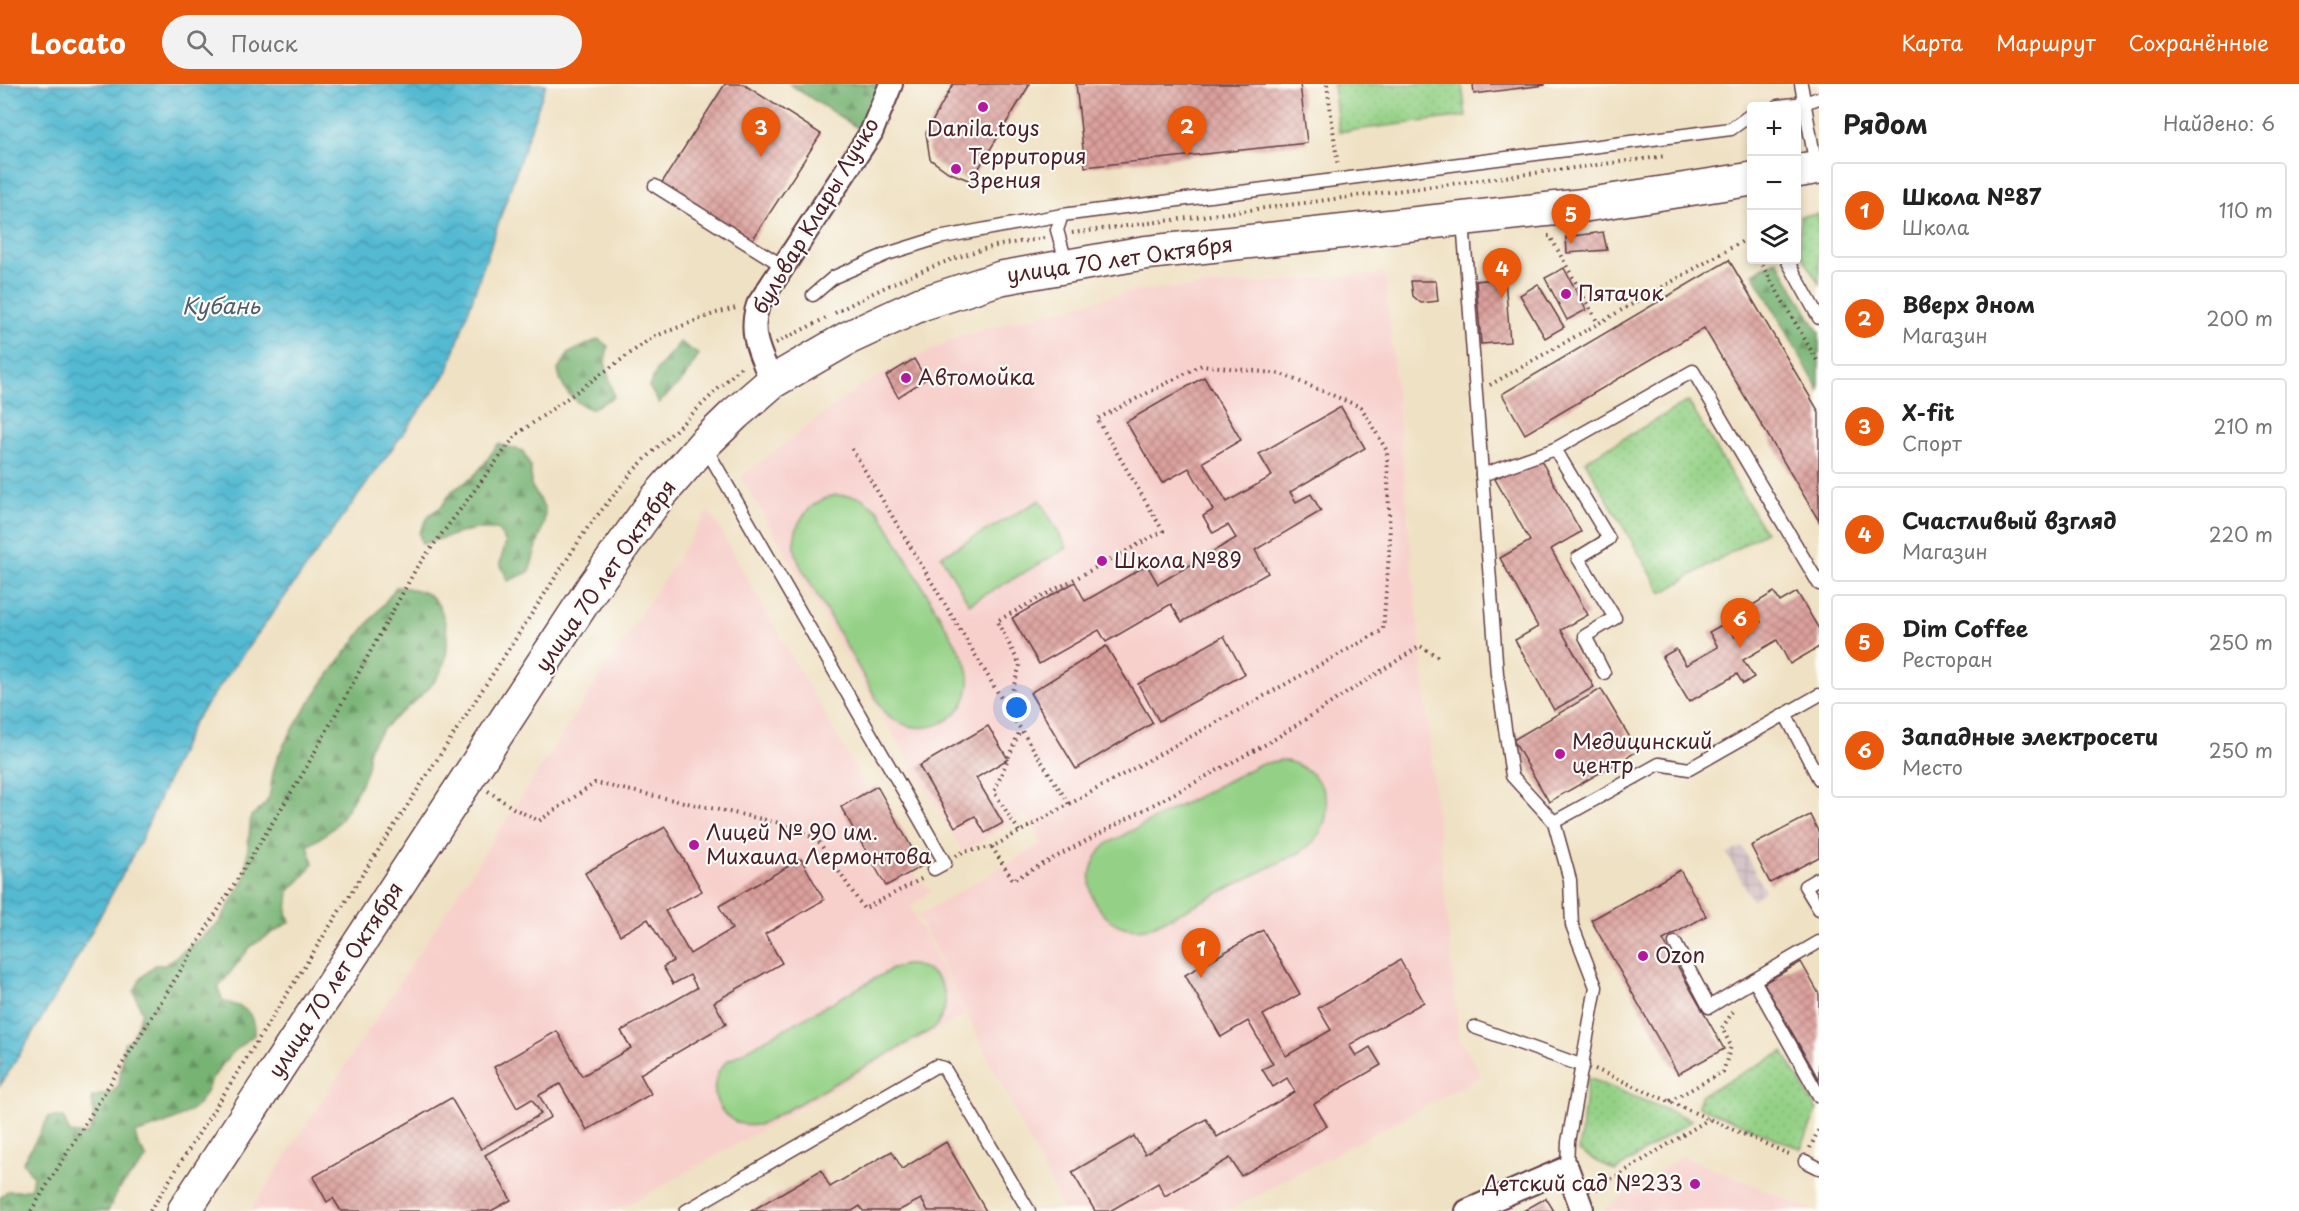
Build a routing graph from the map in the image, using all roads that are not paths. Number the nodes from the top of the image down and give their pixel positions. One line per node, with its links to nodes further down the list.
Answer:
1 (891, 84): 14 (street, бульвар Клары Лучко)
2 (1801, 84): 5 (lane)
3 (1819, 98): 5 (lane)
4 (1801, 103): 5 (lane)
5 (1804, 103): 7 (lane)
6 (1747, 118): 10 (lane)
7 (1813, 168)
8 (1747, 182): 11 (main road, улица 70 лет Октября)
9 (655, 186): 14 (lane)
10 (1062, 215): 12 (lane); 15 (lane)
11 (1463, 219): 12 (main road, улица 70 лет Октября); 20 (lane)
12 (1063, 250): 17 (main road, улица 70 лет Октября)
13 (1789, 264): 16 (lane)
14 (783, 266): 17 (street, бульвар Клары Лучко)
15 (813, 295)
16 (1819, 318)
17 (772, 382): 18 (main road, улица 70 лет Октября)
18 (704, 444): 27 (lane); 40 (main road, улица 70 лет Октября)
19 (1555, 449): 20 (lane); 21 (lane); 22 (lane)
20 (1482, 475): 26 (lane)
21 (1819, 584)
22 (1604, 673)
23 (1819, 695): 24 (lane)
24 (1785, 714): 25 (lane); 26 (lane)
25 (1819, 779)
26 (1554, 822): 34 (lane)
27 (939, 866)
28 (1819, 878): 29 (lane)
29 (1819, 909)
30 (1819, 942): 32 (lane)
31 (1675, 943): 32 (lane)
32 (1754, 980): 35 (lane)
33 (1474, 1027): 34 (lane)
34 (1583, 1066): 37 (lane)
35 (1819, 1096)
36 (1805, 1161): 38 (lane)
37 (1567, 1168): 39 (street); 43 (street)
38 (1819, 1168)
39 (1583, 1208)
40 (184, 1211)
41 (686, 1211): 42 (lane)
42 (1029, 1211)
43 (1467, 1211)

